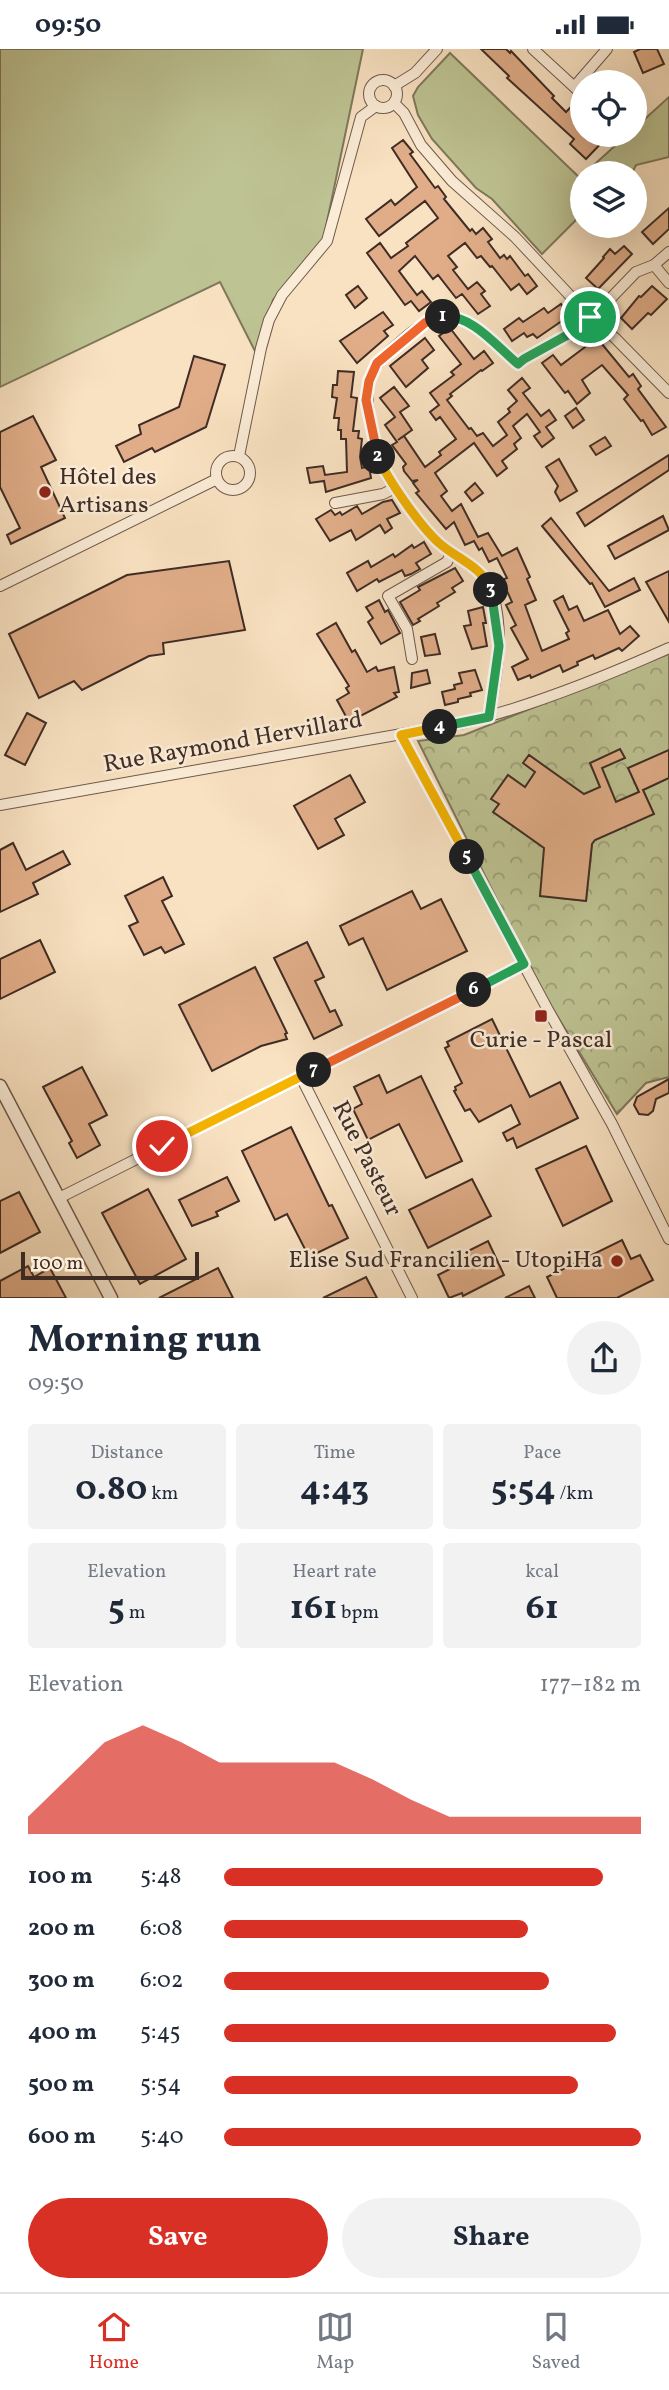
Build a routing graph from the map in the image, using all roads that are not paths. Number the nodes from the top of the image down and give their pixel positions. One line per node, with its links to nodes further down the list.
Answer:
1 (437, 49): 6 (street)
2 (533, 49): 5 (street)
3 (607, 49): 4 (street)
4 (589, 70)
5 (570, 82)
6 (394, 86): 7 (street); 8 (street)
7 (394, 103): 8 (street); 12 (street)
8 (376, 106): 14 (street)
9 (669, 252): 10 (street)
10 (654, 265): 11 (street); 12 (street)
11 (669, 283)
12 (590, 317): 13 (street); 16 (street)
13 (669, 393)
14 (239, 456): 15 (street); 15 (street)
15 (217, 479): 19 (street)
16 (395, 488): 17 (street); 18 (street)
17 (335, 503)
18 (451, 552): 21 (street); 22 (street)
19 (0, 586)
20 (669, 648): 22 (street, Rue Raymond Hervillard)
21 (412, 659)
22 (489, 717): 23 (street, Rue Raymond Hervillard)
23 (401, 735): 24 (street, Rue Raymond Hervillard); 25 (street)
24 (0, 805)
25 (524, 964): 26 (street); 29 (street)
26 (301, 1077): 28 (street); 31 (street, Rue Pasteur)
27 (0, 1086): 28 (street)
28 (59, 1198): 30 (street)
29 (669, 1239)
30 (111, 1298)
31 (412, 1298)

